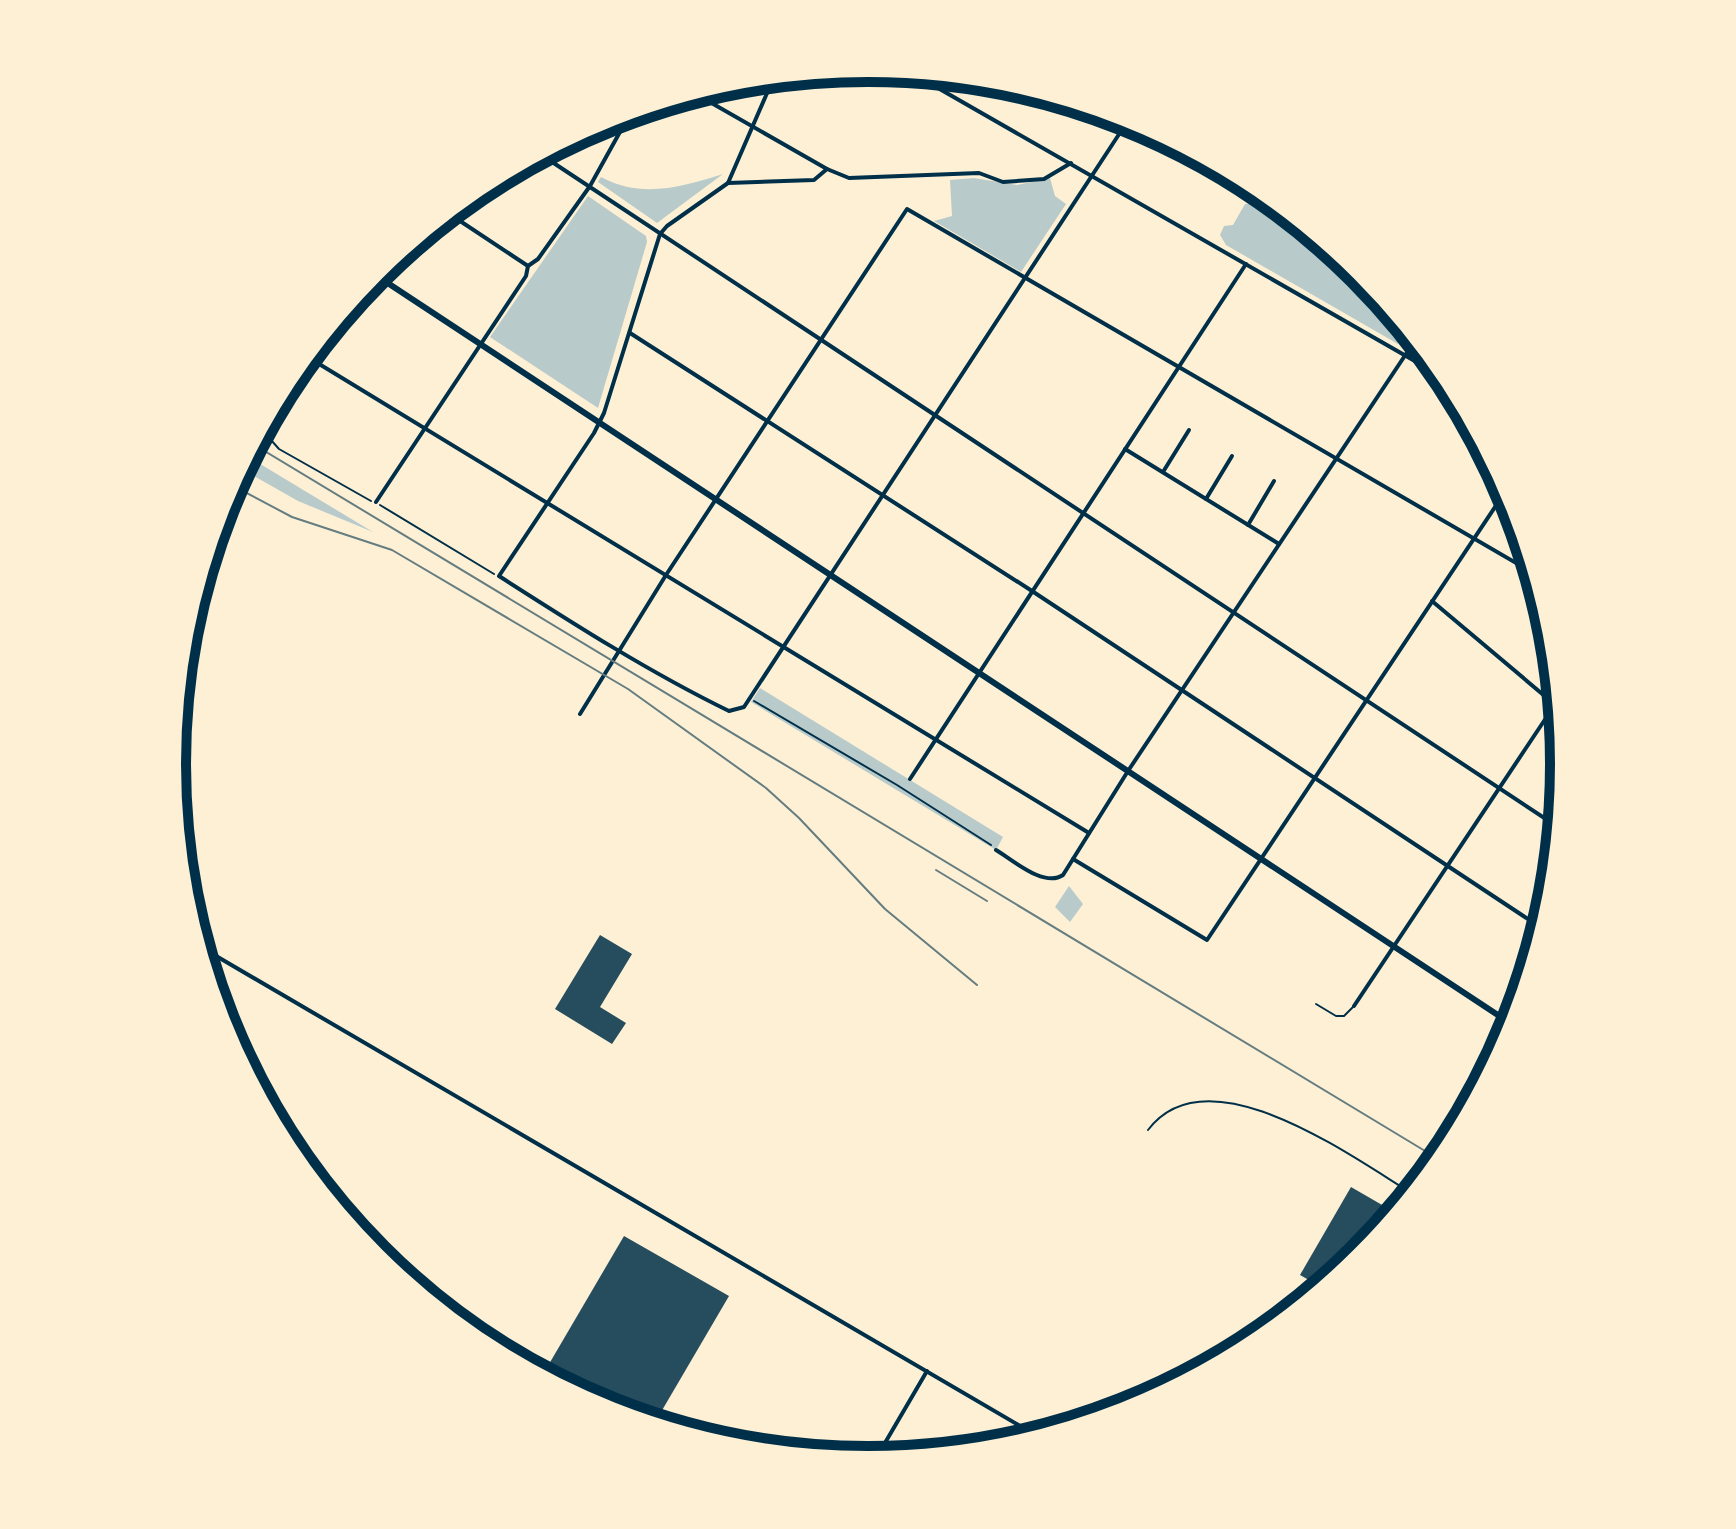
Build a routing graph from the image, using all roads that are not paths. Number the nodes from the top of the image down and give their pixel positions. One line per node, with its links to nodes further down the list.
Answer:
1 (934, 85): 8 (street)
2 (769, 90): 4 (street)
3 (708, 101): 4 (street)
4 (754, 127): 9 (street); 11 (street)
5 (622, 128): 12 (street)
6 (1121, 131): 10 (street)
7 (550, 161): 12 (street)
8 (1071, 163): 9 (street); 10 (street)
9 (827, 169): 11 (street)
10 (1093, 175): 15 (street); 17 (street)
11 (728, 183): 14 (street)
12 (590, 186): 14 (street); 16 (street)
13 (458, 220): 16 (street)
14 (660, 234): 19 (street); 20 (street)
15 (1246, 264): 23 (street); 26 (street)
16 (528, 266): 21 (street)
17 (1025, 278): 20 (street); 26 (street); 27 (street)
18 (385, 282): 21 (main road)
19 (630, 333): 28 (street); 29 (street)
20 (821, 339): 27 (street); 28 (street)
21 (480, 345): 29 (main road); 30 (street)
22 (1409, 349): 23 (street)
23 (1405, 355): 25 (street); 34 (street)
24 (317, 363): 30 (street)
25 (1419, 363)
26 (1178, 366): 32 (street); 34 (street)
27 (935, 415): 37 (street); 43 (street)
28 (769, 419): 37 (street); 38 (street)
29 (599, 423): 38 (main road); 42 (street)
30 (425, 428): 40 (street); 42 (street)
31 (1189, 430): 35 (street)
32 (1125, 449): 35 (street); 43 (street)
33 (1232, 456): 39 (street)
34 (1336, 459): 45 (street); 46 (street)
35 (1163, 472): 39 (street)
36 (1274, 481): 44 (street)
37 (884, 494): 49 (street); 50 (street)
38 (715, 499): 48 (street); 49 (main road)
39 (1206, 499): 44 (street)
40 (376, 502)
41 (1498, 502): 45 (street)
42 (548, 503): 48 (street); 54 (street)
43 (1083, 513): 50 (street); 52 (street)
44 (1248, 525): 46 (street)
45 (1474, 539): 47 (street); 51 (street)
46 (1279, 544): 52 (street)
47 (1520, 566)
48 (666, 575): 53 (street); 54 (street)
49 (830, 575): 53 (street); 55 (main road)
50 (1032, 591): 55 (street); 56 (street)
51 (1432, 601): 57 (street); 58 (street)
52 (1234, 611): 56 (street); 58 (street)
53 (782, 646): 54 (street); 61 (street)
54 (618, 652): 59 (street)
55 (979, 673): 61 (street); 62 (main road)
56 (1180, 692): 62 (street); 64 (street)
57 (1547, 696)
58 (1368, 699): 64 (street); 65 (street)
59 (580, 714)
60 (1549, 716): 65 (street)
61 (936, 740): 63 (street); 67 (street)
62 (1128, 771): 67 (street); 70 (main road)
63 (910, 779)
64 (1314, 779): 70 (street); 71 (street)
65 (1499, 788): 66 (street); 71 (street)
66 (1548, 820)
67 (1089, 833): 69 (street)
68 (996, 850): 69 (street)
69 (1073, 859): 70 (street)
70 (1261, 859): 73 (main road)
71 (1447, 866): 72 (street); 73 (street)
72 (1532, 921)
73 (1393, 947): 76 (street); 77 (main road)
74 (213, 954): 80 (street)
75 (1316, 1004): 76 (lane)
76 (1354, 1006)
77 (1502, 1018)
78 (1148, 1130): 79 (lane)
79 (1403, 1188)
80 (927, 1371): 81 (street); 82 (street)
81 (1025, 1429)
82 (883, 1447)

